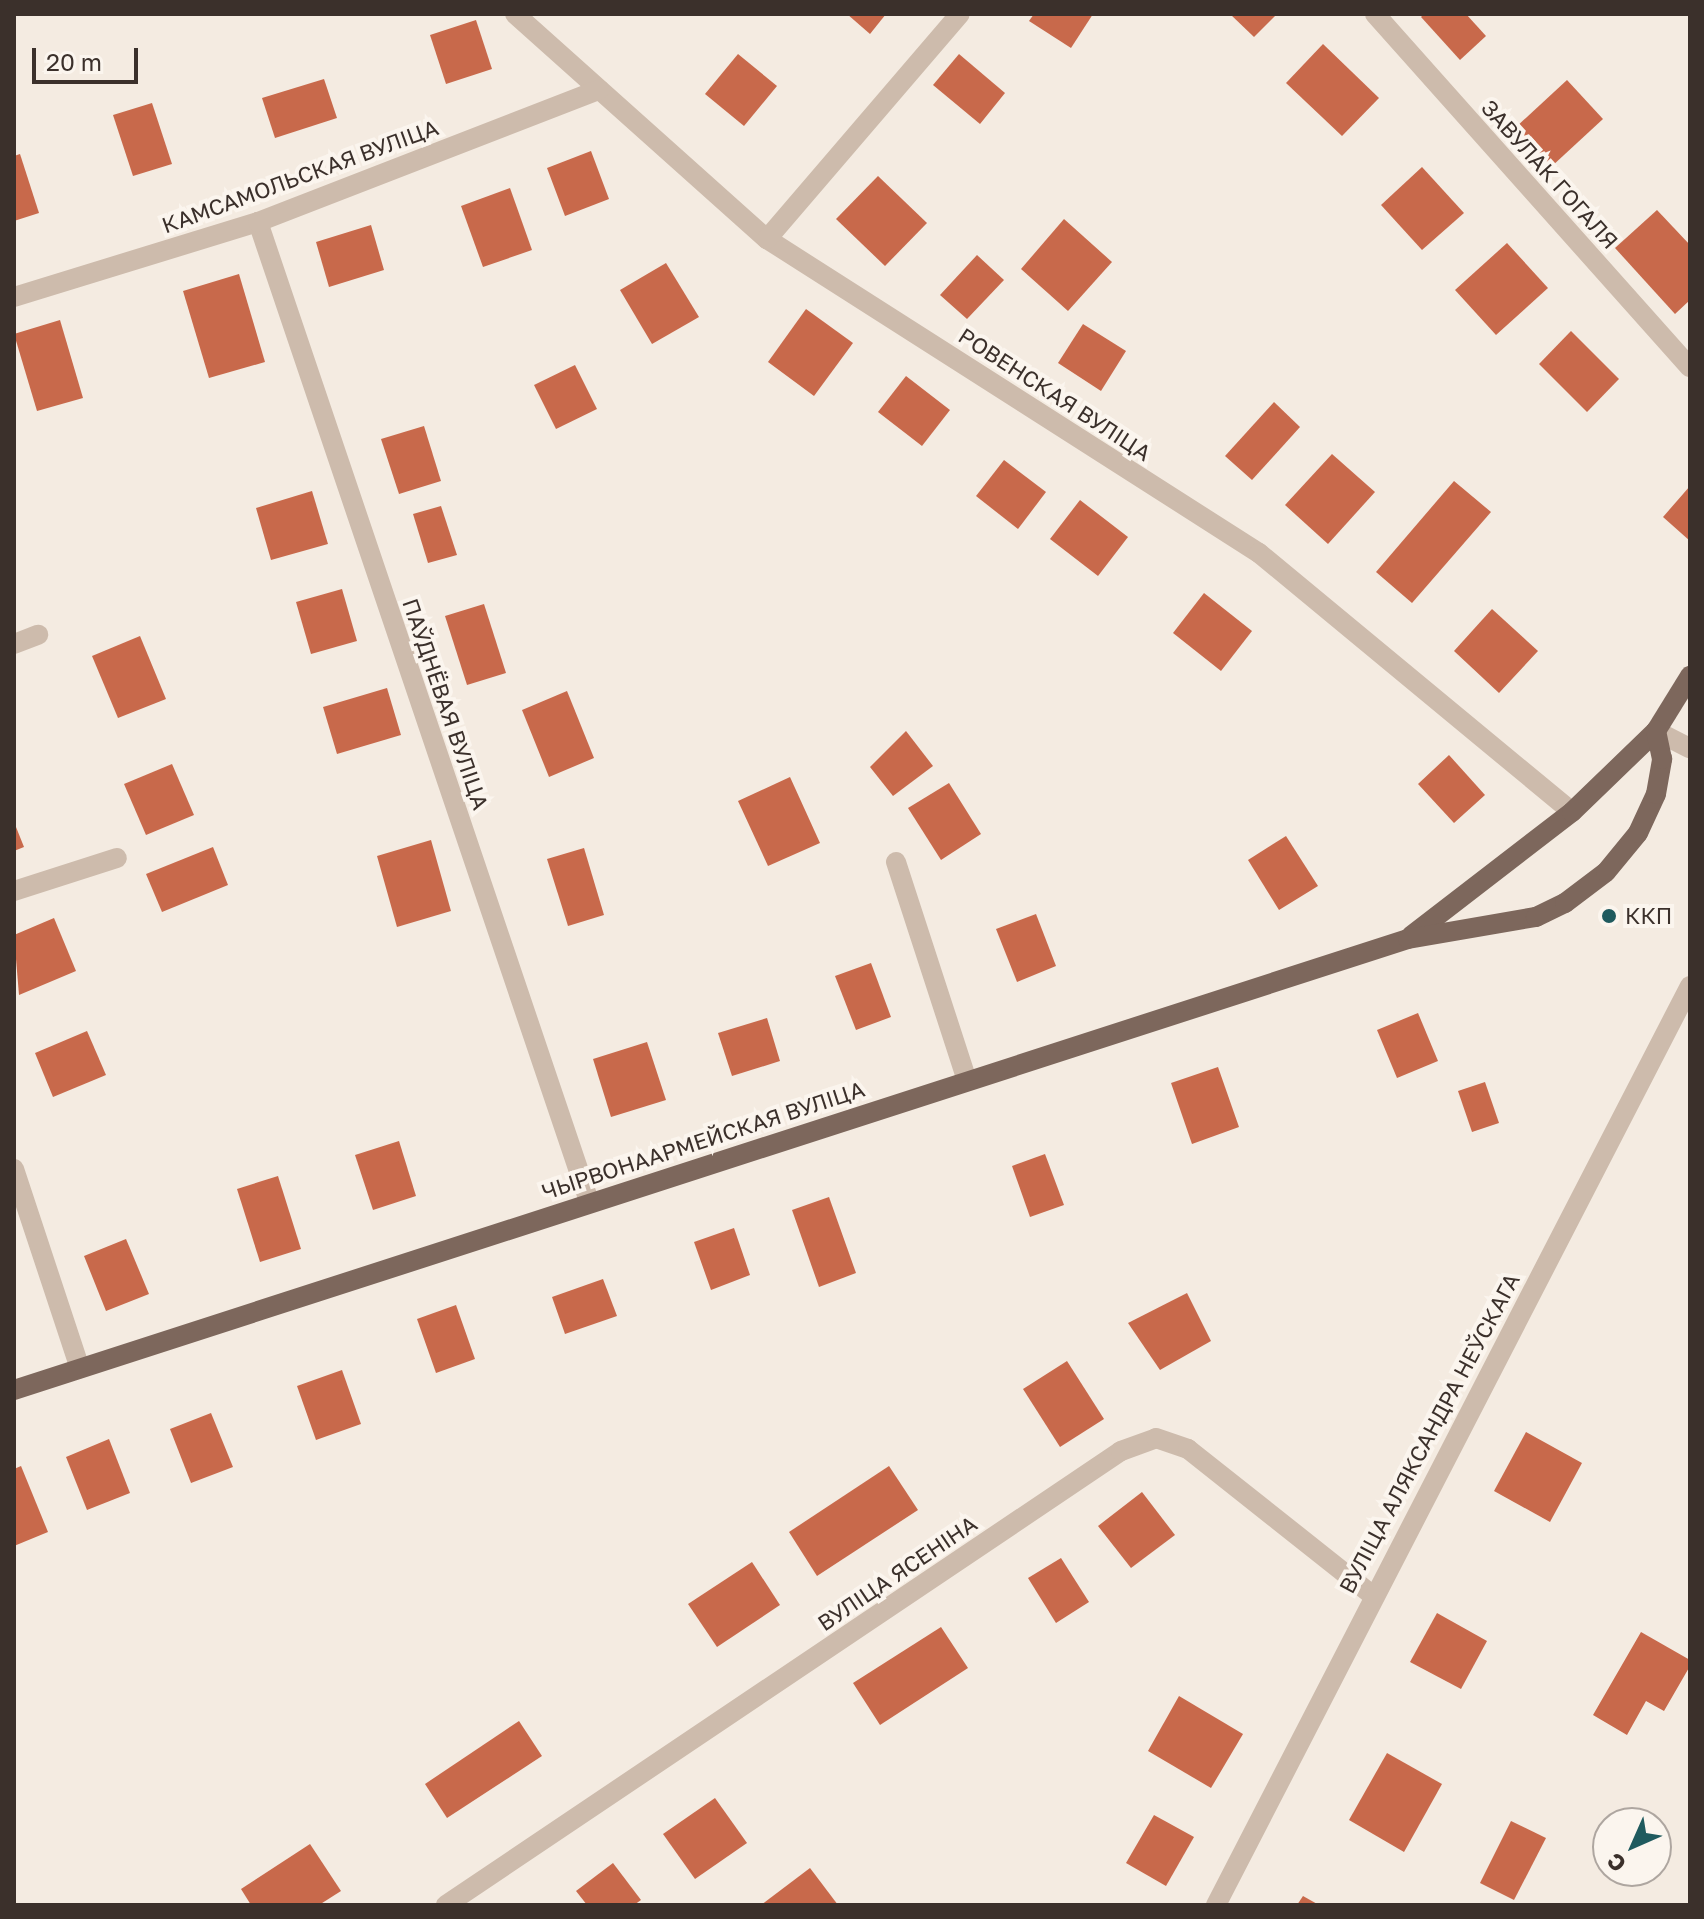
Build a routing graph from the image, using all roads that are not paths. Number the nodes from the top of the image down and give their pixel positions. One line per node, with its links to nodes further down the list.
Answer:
1 (515, 14): 4 (street, РОВЕНСКАЯ ВУЛІЦА)
2 (960, 14): 6 (street)
3 (1375, 14): 8 (street, ЗАВУЛАК ГОГАЛЯ)
4 (599, 90): 5 (street, КАМСАМОЛЬСКАЯ ВУЛІЦА); 6 (street, РОВЕНСКАЯ ВУЛІЦА)
5 (258, 222): 7 (street, КАМСАМОЛЬСКАЯ ВУЛІЦА); 22 (street, ПАЎДНЁВАЯ ВУЛІЦА)
6 (767, 239): 14 (street, РОВЕНСКАЯ ВУЛІЦА)
7 (14, 297)
8 (1690, 367)
9 (38, 635): 10 (street)
10 (14, 644)
11 (1690, 676): 12 (main road, ЧЫРВОНААРМЕЙСКАЯ ВУЛІЦА)
12 (1656, 731): 13 (street); 14 (main road, ЧЫРВОНААРМЕЙСКАЯ ВУЛІЦА); 18 (main road, ЧЫРВОНААРМЕЙСКАЯ ВУЛІЦА)
13 (1690, 748)
14 (1572, 812): 18 (main road, ЧЫРВОНААРМЕЙСКАЯ ВУЛІЦА)
15 (117, 858): 17 (street)
16 (896, 862): 20 (street)
17 (14, 891)
18 (1408, 939): 20 (main road, ЧЫРВОНААРМЕЙСКАЯ ВУЛІЦА)
19 (1690, 986): 25 (street, ВУЛІЦА АЛЯКСАНДРА НЕЎСКАГА)
20 (967, 1080): 22 (main road, ЧЫРВОНААРМЕЙСКАЯ ВУЛІЦА)
21 (14, 1169): 23 (street)
22 (589, 1201): 23 (main road, ЧЫРВОНААРМЕЙСКАЯ ВУЛІЦА)
23 (80, 1368): 24 (main road, ЧЫРВОНААРМЕЙСКАЯ ВУЛІЦА)
24 (14, 1390)
25 (1372, 1595): 26 (street, ВУЛІЦА ЯСЕНІНА); 27 (street, ВУЛІЦА АЛЯКСАНДРА НЕЎСКАГА)
26 (446, 1905)
27 (1216, 1905)

